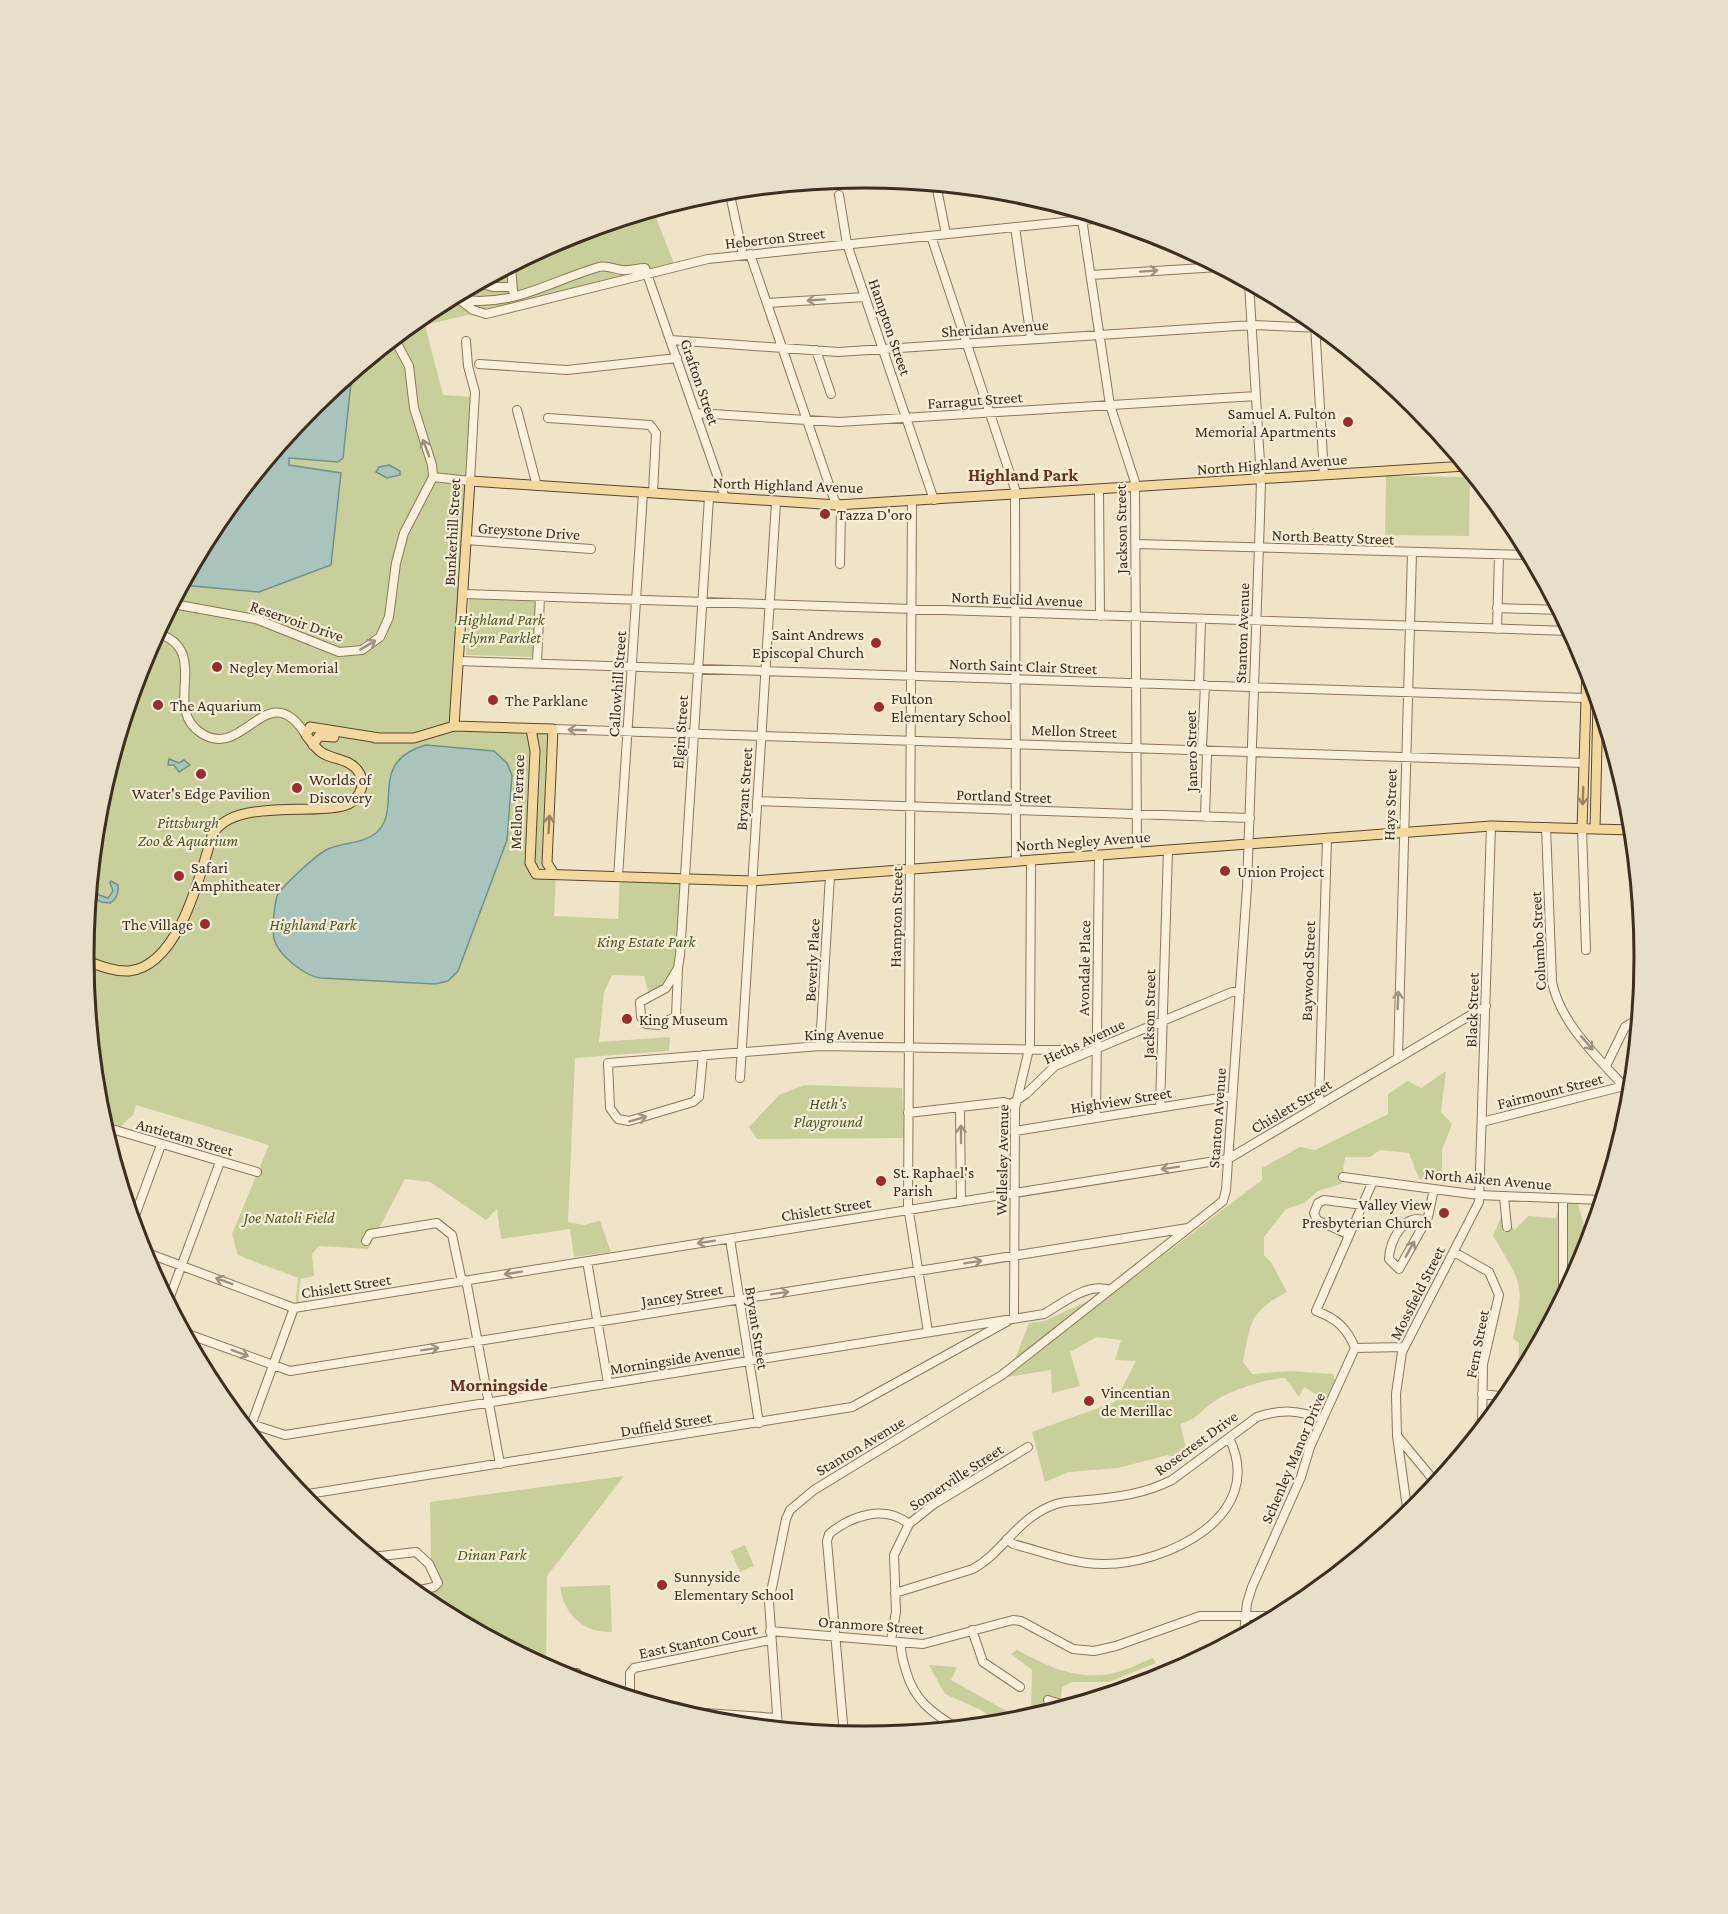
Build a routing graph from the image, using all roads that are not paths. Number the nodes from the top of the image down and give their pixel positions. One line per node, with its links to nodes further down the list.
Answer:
1 (937, 191): 6 (street)
2 (839, 195): 8 (street, Hampton Street)
3 (731, 199): 9 (street)
4 (1082, 220): 5 (street, Heberton Street); 13 (street, Jackson Street)
5 (1015, 227): 6 (street, Heberton Street); 26 (street)
6 (946, 234): 7 (street, Heberton Street)
7 (931, 236): 8 (street, Heberton Street); 29 (street)
8 (847, 244): 9 (street, Heberton Street); 18 (street, Hampton Street)
9 (746, 255): 12 (street, Heberton Street); 21 (street)
10 (1206, 268): 13 (street, one-way to 10)
11 (511, 274): 15 (street)
12 (649, 275): 17 (street); 19 (street, Heberton Street); 27 (street, Grafton Street)
13 (1091, 275): 24 (street, Jackson Street)
14 (489, 286): 15 (street)
15 (512, 287): 17 (street)
16 (1249, 291): 22 (street, Stanton Avenue)
17 (514, 296): 20 (street)
18 (865, 297): 21 (street, one-way to 21); 32 (street, Hampton Street)
19 (462, 301)
20 (463, 301)
21 (767, 303): 31 (street)
22 (1251, 326): 23 (street, Sheridan Avenue); 24 (street, Sheridan Avenue); 37 (street, Stanton Avenue)
23 (1304, 326)
24 (1099, 335): 26 (street, Sheridan Avenue); 38 (street, Jackson Street)
25 (1317, 336): 46 (street)
26 (1031, 339): 29 (street, Sheridan Avenue)
27 (671, 340): 31 (street, Sheridan Avenue); 34 (street, Grafton Street)
28 (466, 341): 49 (street, Bunkerhill Street)
29 (967, 343): 32 (street, Sheridan Avenue); 40 (street)
30 (398, 346): 47 (street, one-way to 30)
31 (783, 347): 33 (street, Sheridan Avenue); 44 (street)
32 (882, 349): 33 (street, Sheridan Avenue); 43 (street, Hampton Street)
33 (816, 350): 36 (street)
34 (677, 358): 35 (street); 41 (street, Grafton Street)
35 (478, 364)
36 (831, 394)
37 (1256, 396): 38 (street, Farragut Street); 48 (street, Stanton Avenue)
38 (1110, 405): 40 (street, Farragut Street); 51 (street, Jackson Street)
39 (517, 410): 50 (street)
40 (990, 412): 43 (street, Farragut Street); 54 (street)
41 (696, 413): 44 (street, Farragut Street); 56 (street, Grafton Street)
42 (548, 418): 53 (street, Callowhill Street)
43 (906, 418): 44 (street, Farragut Street); 57 (street, Hampton Street)
44 (807, 420): 60 (street)
45 (1456, 467): 46 (main road, North Highland Avenue)
46 (1324, 475): 48 (main road, North Highland Avenue)
47 (433, 477): 49 (street, North Highland Avenue); 74 (street, Reservoir Drive, one-way to 47)
48 (1261, 479): 51 (main road, North Highland Avenue); 63 (street, Stanton Avenue)
49 (470, 481): 50 (main road, North Highland Avenue); 61 (main road, Bunkerhill Street)
50 (537, 486): 53 (main road, North Highland Avenue)
51 (1135, 488): 52 (main road, North Highland Avenue); 62 (street, Jackson Street)
52 (1099, 490): 54 (main road, North Highland Avenue); 79 (street)
53 (648, 493): 55 (main road, North Highland Avenue); 71 (street, Callowhill Street)
54 (1016, 495): 57 (main road, North Highland Avenue); 78 (street)
55 (709, 497): 56 (main road, North Highland Avenue); 72 (street, Elgin Street)
56 (725, 498): 59 (main road, North Highland Avenue)
57 (934, 500): 58 (main road, North Highland Avenue)
58 (912, 501): 60 (main road, North Highland Avenue); 76 (street, Hampton Street)
59 (776, 502): 60 (main road, North Highland Avenue); 73 (street, Bryant Street)
60 (837, 505): 68 (street)
61 (466, 540): 64 (street, Greystone Drive); 69 (main road, Bunkerhill Street)
62 (1136, 544): 63 (street, North Beatty Street); 80 (street, Jackson Street)
63 (1259, 548): 65 (street, North Beatty Street); 82 (street, Stanton Avenue)
64 (591, 549)
65 (1412, 553): 67 (street, North Beatty Street); 83 (street, Hays Street)
66 (1520, 555): 67 (street, North Beatty Street)
67 (1499, 556): 75 (street)
68 (840, 564)
69 (463, 594): 70 (street, North Euclid Avenue); 87 (main road, Bunkerhill Street)
70 (540, 597): 71 (street, North Euclid Avenue); 88 (street)
71 (636, 600): 72 (street, North Euclid Avenue); 89 (street, Callowhill Street)
72 (702, 602): 73 (street, North Euclid Avenue); 90 (street, Elgin Street)
73 (770, 604): 76 (street, North Euclid Avenue); 91 (street, Bryant Street)
74 (180, 606)
75 (1497, 608): 77 (street); 84 (street)
76 (912, 609): 78 (street, North Euclid Avenue); 92 (street, Hampton Street)
77 (1550, 610)
78 (1015, 613): 79 (street, North Euclid Avenue); 93 (street)
79 (1100, 615): 80 (street, North Euclid Avenue)
80 (1136, 617): 81 (street, North Euclid Avenue); 94 (street, Jackson Street)
81 (1201, 619): 82 (street, North Euclid Avenue); 95 (street, Janero Street)
82 (1257, 621): 83 (street, North Euclid Avenue); 96 (street, Stanton Avenue)
83 (1410, 626): 84 (street, North Euclid Avenue); 97 (street, Hays Street)
84 (1497, 629): 85 (street, North Euclid Avenue)
85 (1560, 631)
86 (165, 637): 106 (street)
87 (458, 661): 88 (street, North Saint Clair Street); 101 (main road, Bunkerhill Street)
88 (537, 663): 89 (street, North Saint Clair Street)
89 (632, 666): 90 (street, North Saint Clair Street); 104 (street, Callowhill Street)
90 (698, 669): 91 (street, North Saint Clair Street); 105 (street, Elgin Street)
91 (765, 671): 92 (street, North Saint Clair Street); 107 (street, Bryant Street)
92 (911, 676): 93 (street, North Saint Clair Street); 109 (street, Hampton Street)
93 (1015, 679): 94 (street, North Saint Clair Street); 110 (street)
94 (1136, 683): 95 (street, North Saint Clair Street); 112 (street, Jackson Street)
95 (1202, 685): 96 (street, North Saint Clair Street); 113 (street, Janero Street)
96 (1254, 687): 97 (street, North Saint Clair Street); 114 (street, Stanton Avenue)
97 (1407, 692): 99 (street, North Saint Clair Street); 115 (street, Hays Street)
98 (1586, 692): 99 (main road)
99 (1586, 698): 116 (main road)
100 (1597, 725): 126 (main road)
101 (454, 726): 102 (main road, Mellon Street); 108 (main road, Mellon Street)
102 (531, 729): 103 (main road, Mellon Street); 137 (main road, Mellon Terrace)
103 (553, 729): 104 (street, Mellon Street, one-way to 103); 138 (main road, Mellon Terrace, one-way to 103)
104 (627, 731): 105 (street, Mellon Street); 140 (street, Callowhill Street)
105 (694, 733): 107 (street, Mellon Street); 141 (street, Elgin Street)
106 (306, 735): 108 (main road); 111 (main road)
107 (761, 735): 109 (street, Mellon Street); 117 (street, Bryant Street)
108 (379, 738): 111 (main road)
109 (911, 741): 110 (street, Mellon Street); 118 (street, Hampton Street)
110 (1015, 744): 112 (street, Mellon Street); 119 (street)
111 (314, 745): 144 (main road)
112 (1137, 748): 113 (street, Mellon Street); 120 (street, Jackson Street)
113 (1204, 750): 114 (street, Mellon Street); 121 (street, Janero Street)
114 (1252, 752): 115 (street, Mellon Street); 122 (street, Stanton Avenue)
115 (1405, 757): 116 (street, Mellon Street); 128 (street, Hays Street)
116 (1584, 763): 125 (main road, one-way to 125)
117 (757, 801): 118 (street, Portland Street); 142 (street, Bryant Street)
118 (911, 806): 119 (street, Portland Street); 136 (street, Hampton Street)
119 (1014, 810): 120 (street, Portland Street); 135 (street)
120 (1137, 814): 121 (street, Portland Street); 132 (street, Jackson Street)
121 (1204, 817): 122 (street, Portland Street)
122 (1250, 818): 130 (street, Stanton Avenue)
123 (1491, 826): 124 (main road, North Negley Avenue); 128 (main road, North Negley Avenue); 149 (street, Black Street)
124 (1546, 827): 125 (main road, North Negley Avenue); 160 (street, Columbo Street, one-way to 160)
125 (1582, 829): 126 (main road, North Negley Avenue); 143 (street)
126 (1594, 829): 127 (main road, North Negley Avenue)
127 (1623, 830)
128 (1403, 832): 129 (main road, North Negley Avenue); 159 (street, Hays Street, one-way to 128)
129 (1327, 838): 130 (main road, North Negley Avenue); 166 (street, Baywood Street)
130 (1249, 844): 131 (main road, North Negley Avenue); 148 (street, Stanton Avenue)
131 (1168, 850): 132 (main road, North Negley Avenue); 150 (street, Jackson Street)
132 (1137, 852): 133 (main road, North Negley Avenue)
133 (1099, 855): 134 (main road, North Negley Avenue); 155 (street, Avondale Place)
134 (1031, 860): 135 (main road, North Negley Avenue); 154 (street, Wellesley Avenue)
135 (1016, 861): 136 (main road, North Negley Avenue)
136 (909, 869): 139 (main road, North Negley Avenue); 153 (street, Hampton Street)
137 (536, 874): 138 (main road, North Negley Avenue)
138 (554, 874): 140 (main road, North Negley Avenue)
139 (830, 875): 142 (main road, North Negley Avenue); 152 (street, Beverly Place)
140 (618, 877): 141 (main road, North Negley Avenue)
141 (684, 879): 142 (main road, North Negley Avenue); 145 (street, Elgin Street)
142 (752, 881): 156 (street, Bryant Street)
143 (1586, 950)
144 (94, 963)
145 (678, 968): 146 (street, Elgin Street); 147 (street, Elgin Street)
146 (666, 988): 147 (street); 147 (street, Elgin Street)
147 (678, 991)
148 (1240, 993): 150 (street, Heths Avenue); 164 (street, Stanton Avenue)
149 (1486, 1006): 159 (street, Chislett Street); 171 (street, Black Street)
150 (1162, 1021): 155 (street, Heths Avenue); 167 (street, Jackson Street)
151 (1630, 1024): 160 (street)
152 (820, 1046): 153 (street, King Avenue); 156 (street, King Avenue)
153 (908, 1047): 154 (street, King Avenue); 169 (street, Hampton Street)
154 (1030, 1049): 158 (street, King Avenue); 165 (street, Wellesley Avenue)
155 (1096, 1049): 158 (street, Heths Avenue); 170 (street, Avondale Place)
156 (741, 1052): 157 (street, King Avenue); 161 (street, Bryant Street)
157 (703, 1055): 157 (street, King Avenue, one-way to 157)
158 (1080, 1055): 165 (street, Heths Avenue)
159 (1398, 1058): 166 (street, Chislett Street)
160 (1606, 1066): 162 (street, Columbo Street)
161 (740, 1078)
162 (1623, 1084)
163 (1622, 1086): 171 (street, Fairmount Street)
164 (1232, 1096): 167 (street, Highview Street); 175 (street, Stanton Avenue)
165 (1016, 1100): 168 (street); 173 (street, Wellesley Avenue)
166 (1319, 1105): 175 (street, Chislett Street)
167 (1160, 1107): 170 (street, Highview Street)
168 (960, 1109): 169 (street); 186 (street, one-way to 168)
169 (908, 1113): 189 (street, Hampton Street)
170 (1096, 1117): 173 (street, Highview Street)
171 (1482, 1122): 182 (street, Black Street)
172 (115, 1130): 174 (street, Antietam Street)
173 (1015, 1131): 181 (street, Wellesley Avenue)
174 (161, 1145): 176 (street, Antietam Street); 188 (street)
175 (1228, 1159): 181 (street, Chislett Street, one-way to 181); 192 (street, Stanton Avenue)
176 (220, 1162): 177 (street, Antietam Street); 200 (street)
177 (257, 1172)
178 (1343, 1177): 179 (street, North Aiken Avenue)
179 (1373, 1181): 180 (street, North Aiken Avenue); 187 (street)
180 (1434, 1189): 182 (street, North Aiken Avenue); 190 (street)
181 (1014, 1193): 186 (street, Chislett Street); 197 (street, Wellesley Avenue)
182 (1479, 1195): 183 (street, North Aiken Avenue); 196 (street, Mossfield Street)
183 (1504, 1197): 184 (street, North Aiken Avenue); 191 (street)
184 (1563, 1199): 185 (street, North Aiken Avenue); 202 (street)
185 (1594, 1200)
186 (961, 1201): 189 (street, Chislett Street)
187 (1362, 1205): 193 (street); 193 (street)
188 (137, 1210)
189 (909, 1210): 194 (street, Chislett Street); 201 (street, Hampton Street)
190 (1425, 1221): 190 (street, one-way to 190)
191 (1507, 1227)
192 (1189, 1228): 197 (street, Jancey Street); 204 (street, Stanton Avenue)
193 (1349, 1234): 214 (street)
194 (730, 1239): 199 (street, Chislett Street, one-way to 199); 206 (street, Bryant Street)
195 (366, 1241): 203 (street)
196 (1454, 1252): 213 (street, Mossfield Street); 218 (street, Fern Street)
197 (1014, 1255): 201 (street, Jancey Street, one-way to 197); 208 (street, Wellesley Avenue)
198 (155, 1256): 200 (street, Chislett Street)
199 (586, 1261): 203 (street, Chislett Street, one-way to 203); 209 (street)
200 (182, 1266): 205 (street); 207 (street, Chislett Street, one-way to 200)
201 (918, 1270): 206 (street, Jancey Street, one-way to 201); 210 (street, Hampton Street)
202 (1563, 1277)
203 (464, 1281): 207 (street, Chislett Street); 212 (street)
204 (1110, 1290): 208 (street, Morningside Avenue); 242 (street, Stanton Avenue)
205 (172, 1292)
206 (739, 1300): 209 (street, Jancey Street); 215 (street, Bryant Street)
207 (294, 1308): 216 (street)
208 (1014, 1318): 210 (street, Morningside Avenue); 224 (street, Duffield Street)
209 (598, 1322): 212 (street, Jancey Street); 217 (street)
210 (928, 1332): 215 (street, Morningside Avenue)
211 (195, 1337): 216 (street, Jancey Street, one-way to 216)
212 (478, 1341): 216 (street, Jancey Street, one-way to 212); 220 (street)
213 (1404, 1347): 214 (street); 226 (street, Mossfield Street)
214 (1355, 1348): 222 (street, Schenley Manor Drive)
215 (749, 1361): 217 (street, Morningside Avenue); 224 (street, Bryant Street)
216 (274, 1365): 223 (street)
217 (608, 1383): 220 (street, Morningside Avenue)
218 (1482, 1394): 219 (street); 221 (street, Fern Street)
219 (1496, 1395)
220 (489, 1403): 225 (street, Morningside Avenue); 229 (street)
221 (1482, 1414)
222 (1322, 1419): 227 (street, Rosecrest Drive); 238 (street, Schenley Manor Drive)
223 (253, 1423)
224 (759, 1423): 229 (street, Duffield Street)
225 (258, 1430)
226 (1397, 1436): 230 (street); 232 (street, Mossfield Street)
227 (1229, 1438): 234 (street, Rosecrest Drive); 234 (street)
228 (1028, 1447): 233 (street, Somerville Street)
229 (500, 1464): 231 (street, Duffield Street)
230 (1431, 1477)
231 (313, 1493)
232 (1406, 1503)
233 (909, 1524): 237 (street, Somerville Street); 243 (street)
234 (1006, 1539): 237 (street, Rosecrest Drive)
235 (382, 1556): 236 (street)
236 (425, 1589)
237 (895, 1593): 245 (street, Somerville Street)
238 (1245, 1614): 239 (street, Oranmore Street); 240 (street, Schenley Manor Drive); 241 (street, Oranmore Street)
239 (1262, 1615)
240 (1244, 1625)
241 (972, 1630): 246 (street, Oranmore Street); 247 (street)
242 (770, 1631): 243 (street, Oranmore Street); 244 (street, Stanton Avenue)
243 (836, 1637): 245 (street, Oranmore Street); 255 (street)
244 (770, 1640): 248 (street, East Stanton Court); 252 (street, Stanton Avenue)
245 (891, 1640): 246 (street, Oranmore Street)
246 (901, 1643): 254 (street)
247 (1020, 1687)
248 (630, 1690)
249 (1048, 1700): 250 (street)
250 (1055, 1702)
251 (732, 1715): 252 (street)
252 (777, 1718): 253 (street, Stanton Avenue)
253 (777, 1721)
254 (947, 1722)
255 (842, 1726)

